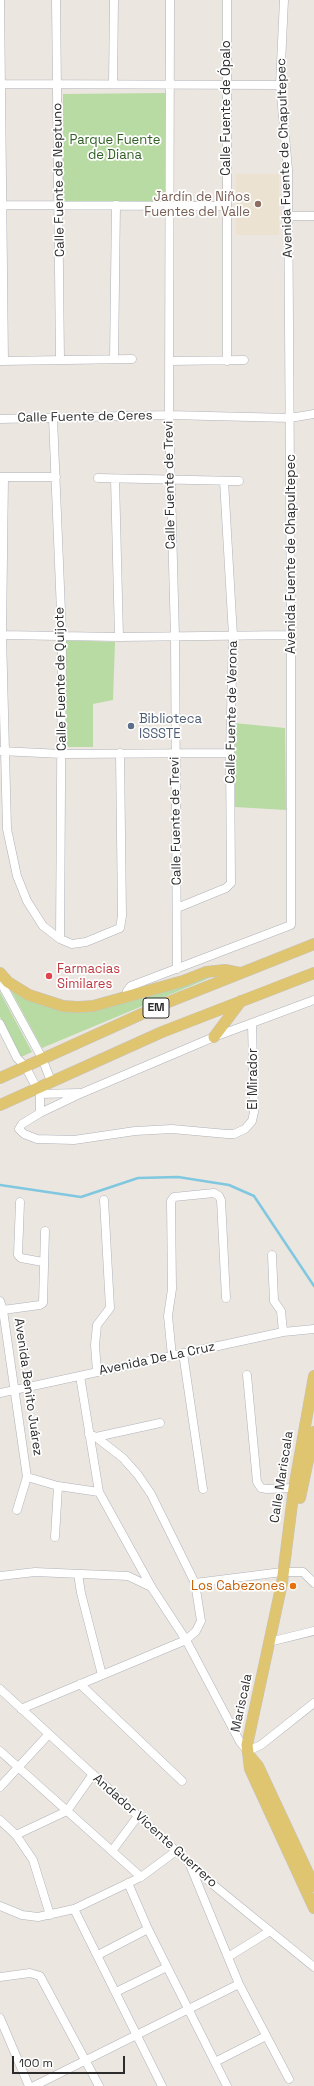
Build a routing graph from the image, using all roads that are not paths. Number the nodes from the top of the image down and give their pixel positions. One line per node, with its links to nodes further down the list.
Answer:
1 (0, 0): 8 (street)
2 (56, 0): 9 (street, Calle Fuente de Neptuno)
3 (114, 0): 10 (street)
4 (170, 0): 7 (street, Calle Fuente de Trevi)
5 (226, 0): 11 (street, Calle Fuente de Ópalo)
6 (284, 0): 12 (street, Avenida Fuente de Chapultepec)
7 (170, 83): 10 (street); 11 (street); 16 (street, Calle Fuente de Trevi)
8 (0, 84): 9 (street); 13 (street)
9 (58, 84): 10 (street); 14 (street, Calle Fuente de Neptuno)
10 (113, 84)
11 (227, 85): 12 (street); 17 (street, Calle Fuente de Ópalo)
12 (280, 85): 18 (street, Avenida Fuente de Chapultepec)
13 (1, 205): 14 (street); 24 (street)
14 (59, 205): 15 (street); 22 (street, Calle Fuente de Neptuno)
15 (116, 205): 16 (street); 20 (street)
16 (170, 206): 17 (street); 25 (street, Calle Fuente de Trevi)
17 (226, 206): 26 (street, Calle Fuente de Ópalo)
18 (289, 216): 19 (street); 30 (street, Avenida Fuente de Chapultepec)
19 (314, 216)
20 (114, 359): 21 (street); 22 (street)
21 (132, 359)
22 (60, 360): 24 (street)
23 (244, 360): 26 (street)
24 (2, 361)
25 (169, 361): 26 (street); 28 (street, Calle Fuente de Trevi)
26 (227, 361)
27 (314, 414): 30 (street, Calle Fuente de Ceres)
28 (169, 415): 29 (street, Calle Fuente de Ceres); 30 (street, Calle Fuente de Ceres); 36 (street, Calle Fuente de Trevi)
29 (54, 418): 31 (street, Calle Fuente de Ceres); 33 (street, Calle Fuente de Quijote)
30 (290, 418): 40 (street, Avenida Fuente de Chapultepec)
31 (0, 419)
32 (2, 477): 33 (street); 39 (street)
33 (56, 477): 41 (street, Calle Fuente de Quijote)
34 (98, 478): 35 (street)
35 (116, 479): 36 (street); 43 (street)
36 (170, 479): 37 (street); 44 (street, Calle Fuente de Trevi)
37 (224, 481): 38 (street); 42 (street, Calle Fuente de Verona)
38 (239, 481)
39 (2, 635): 41 (street); 45 (street)
40 (291, 635): 42 (street); 53 (street, Avenida Fuente de Chapultepec)
41 (62, 636): 43 (street); 48 (street, Calle Fuente de Quijote)
42 (234, 636): 44 (street); 47 (street, Calle Fuente de Verona)
43 (119, 637): 44 (street)
44 (175, 637): 49 (street, Calle Fuente de Trevi)
45 (2, 751): 48 (street); 51 (street)
46 (120, 753): 48 (street); 49 (street); 51 (street)
47 (230, 753): 49 (street); 50 (street, Calle Fuente de Verona)
48 (62, 754): 51 (street, Calle Fuente de Quijote)
49 (176, 755): 50 (street, Calle Fuente de Trevi)
50 (177, 908): 53 (street, Calle Fuente de Trevi)
51 (60, 939)
52 (314, 944): 55 (main road, EM)
53 (177, 969): 58 (street, Avenida Fuente de Chapultepec)
54 (0, 973): 58 (main road)
55 (240, 973): 58 (main road); 64 (main road, EM)
56 (314, 973): 59 (main road, EM)
57 (0, 981): 64 (street)
58 (127, 997)
59 (241, 1000): 63 (main road); 67 (main road, EM)
60 (314, 1000): 61 (street)
61 (252, 1023): 63 (street, El Mirador); 71 (street, El Mirador)
62 (0, 1024): 65 (street)
63 (214, 1037): 69 (street, El Mirador)
64 (42, 1058): 65 (main road, EM); 67 (street)
65 (25, 1066): 66 (main road, EM); 68 (street)
66 (0, 1078)
67 (51, 1081): 68 (main road, EM)
68 (38, 1091): 69 (street); 70 (main road, EM); 71 (street)
69 (82, 1092): 71 (street, El Mirador)
70 (0, 1104)
71 (40, 1113)
72 (104, 1200): 84 (street)
73 (20, 1202): 76 (street)
74 (45, 1231): 76 (street)
75 (272, 1255): 81 (street)
76 (44, 1262): 79 (street)
77 (226, 1298): 83 (street)
78 (0, 1301): 79 (street, Avenida Benito Juárez)
79 (3, 1310): 88 (street, Avenida Benito Juárez)
80 (314, 1329): 81 (street, Avenida De La Cruz)
81 (283, 1332): 82 (street, Avenida De La Cruz)
82 (183, 1353): 83 (street, Avenida De La Cruz); 96 (street)
83 (172, 1356): 84 (street, Avenida De La Cruz)
84 (97, 1372): 85 (street, Avenida De La Cruz)
85 (80, 1376): 88 (street, Avenida De La Cruz); 92 (street)
86 (248, 1376): 95 (street)
87 (314, 1376): 95 (main road, Calle Mariscala)
88 (15, 1390): 89 (street, Avenida De La Cruz); 93 (street, Avenida Benito Juárez)
89 (0, 1393)
90 (160, 1423): 92 (street)
91 (314, 1432): 100 (main road, Calle Mariscala)
92 (93, 1435): 97 (street); 104 (street)
93 (27, 1477): 94 (street); 98 (street)
94 (58, 1486): 97 (street); 99 (street)
95 (294, 1488): 100 (main road, Calle Mariscala)
96 (203, 1489)
97 (99, 1492): 105 (street)
98 (17, 1510)
99 (55, 1536)
100 (285, 1572): 103 (street); 104 (street); 108 (main road, Calle Mariscala)
101 (78, 1574): 102 (street); 105 (street); 109 (street)
102 (0, 1576)
103 (314, 1583)
104 (196, 1584): 107 (street)
105 (152, 1588): 107 (street)
106 (314, 1631): 108 (street)
107 (186, 1640): 109 (street); 116 (street)
108 (270, 1642): 116 (main road, Mariscala)
109 (102, 1675): 110 (street)
110 (80, 1684): 113 (street); 119 (street)
111 (0, 1689): 113 (street, Andador Vicente Guerrero)
112 (314, 1703): 116 (street)
113 (22, 1709): 114 (street, Andador Vicente Guerrero)
114 (49, 1734): 117 (street); 118 (street, Andador Vicente Guerrero)
115 (0, 1751): 117 (street)
116 (248, 1752): 130 (main road); 132 (main road, Mariscala)
117 (18, 1768): 120 (street); 121 (street)
118 (93, 1774): 121 (street); 122 (street, Andador Vicente Guerrero)
119 (182, 1781)
120 (0, 1787)
121 (67, 1811): 124 (street); 125 (street)
122 (138, 1816): 125 (street); 126 (street, Andador Vicente Guerrero)
123 (0, 1820): 124 (street)
124 (16, 1835): 134 (street)
125 (112, 1851): 128 (street)
126 (176, 1851): 127 (street, Andador Vicente Guerrero); 128 (street)
127 (189, 1862): 136 (street, Andador Vicente Guerrero); 138 (street)
128 (141, 1877): 129 (street)
129 (128, 1883): 133 (street); 135 (street)
130 (314, 1886)
131 (0, 1906): 134 (street)
132 (314, 1908)
133 (74, 1909): 134 (street); 137 (street)
134 (50, 1915)
135 (148, 1929): 137 (street); 139 (street)
136 (270, 1932): 138 (street); 140 (street, Andador Vicente Guerrero)
137 (98, 1956): 143 (street)
138 (228, 1957): 142 (street)
139 (167, 1967): 143 (street); 144 (street)
140 (314, 1967)
141 (0, 1977): 148 (street)
142 (239, 1984): 144 (street); 147 (street)
143 (116, 1992): 146 (street)
144 (188, 2010): 146 (street); 149 (street)
145 (0, 2018): 151 (street)
146 (137, 2035): 148 (street); 154 (street)
147 (266, 2036): 149 (street); 150 (street)
148 (86, 2060): 152 (street); 153 (street)
149 (215, 2062): 155 (street)
150 (289, 2079)
151 (29, 2086)
152 (34, 2086)
153 (98, 2086)
154 (162, 2086)
155 (227, 2086)

